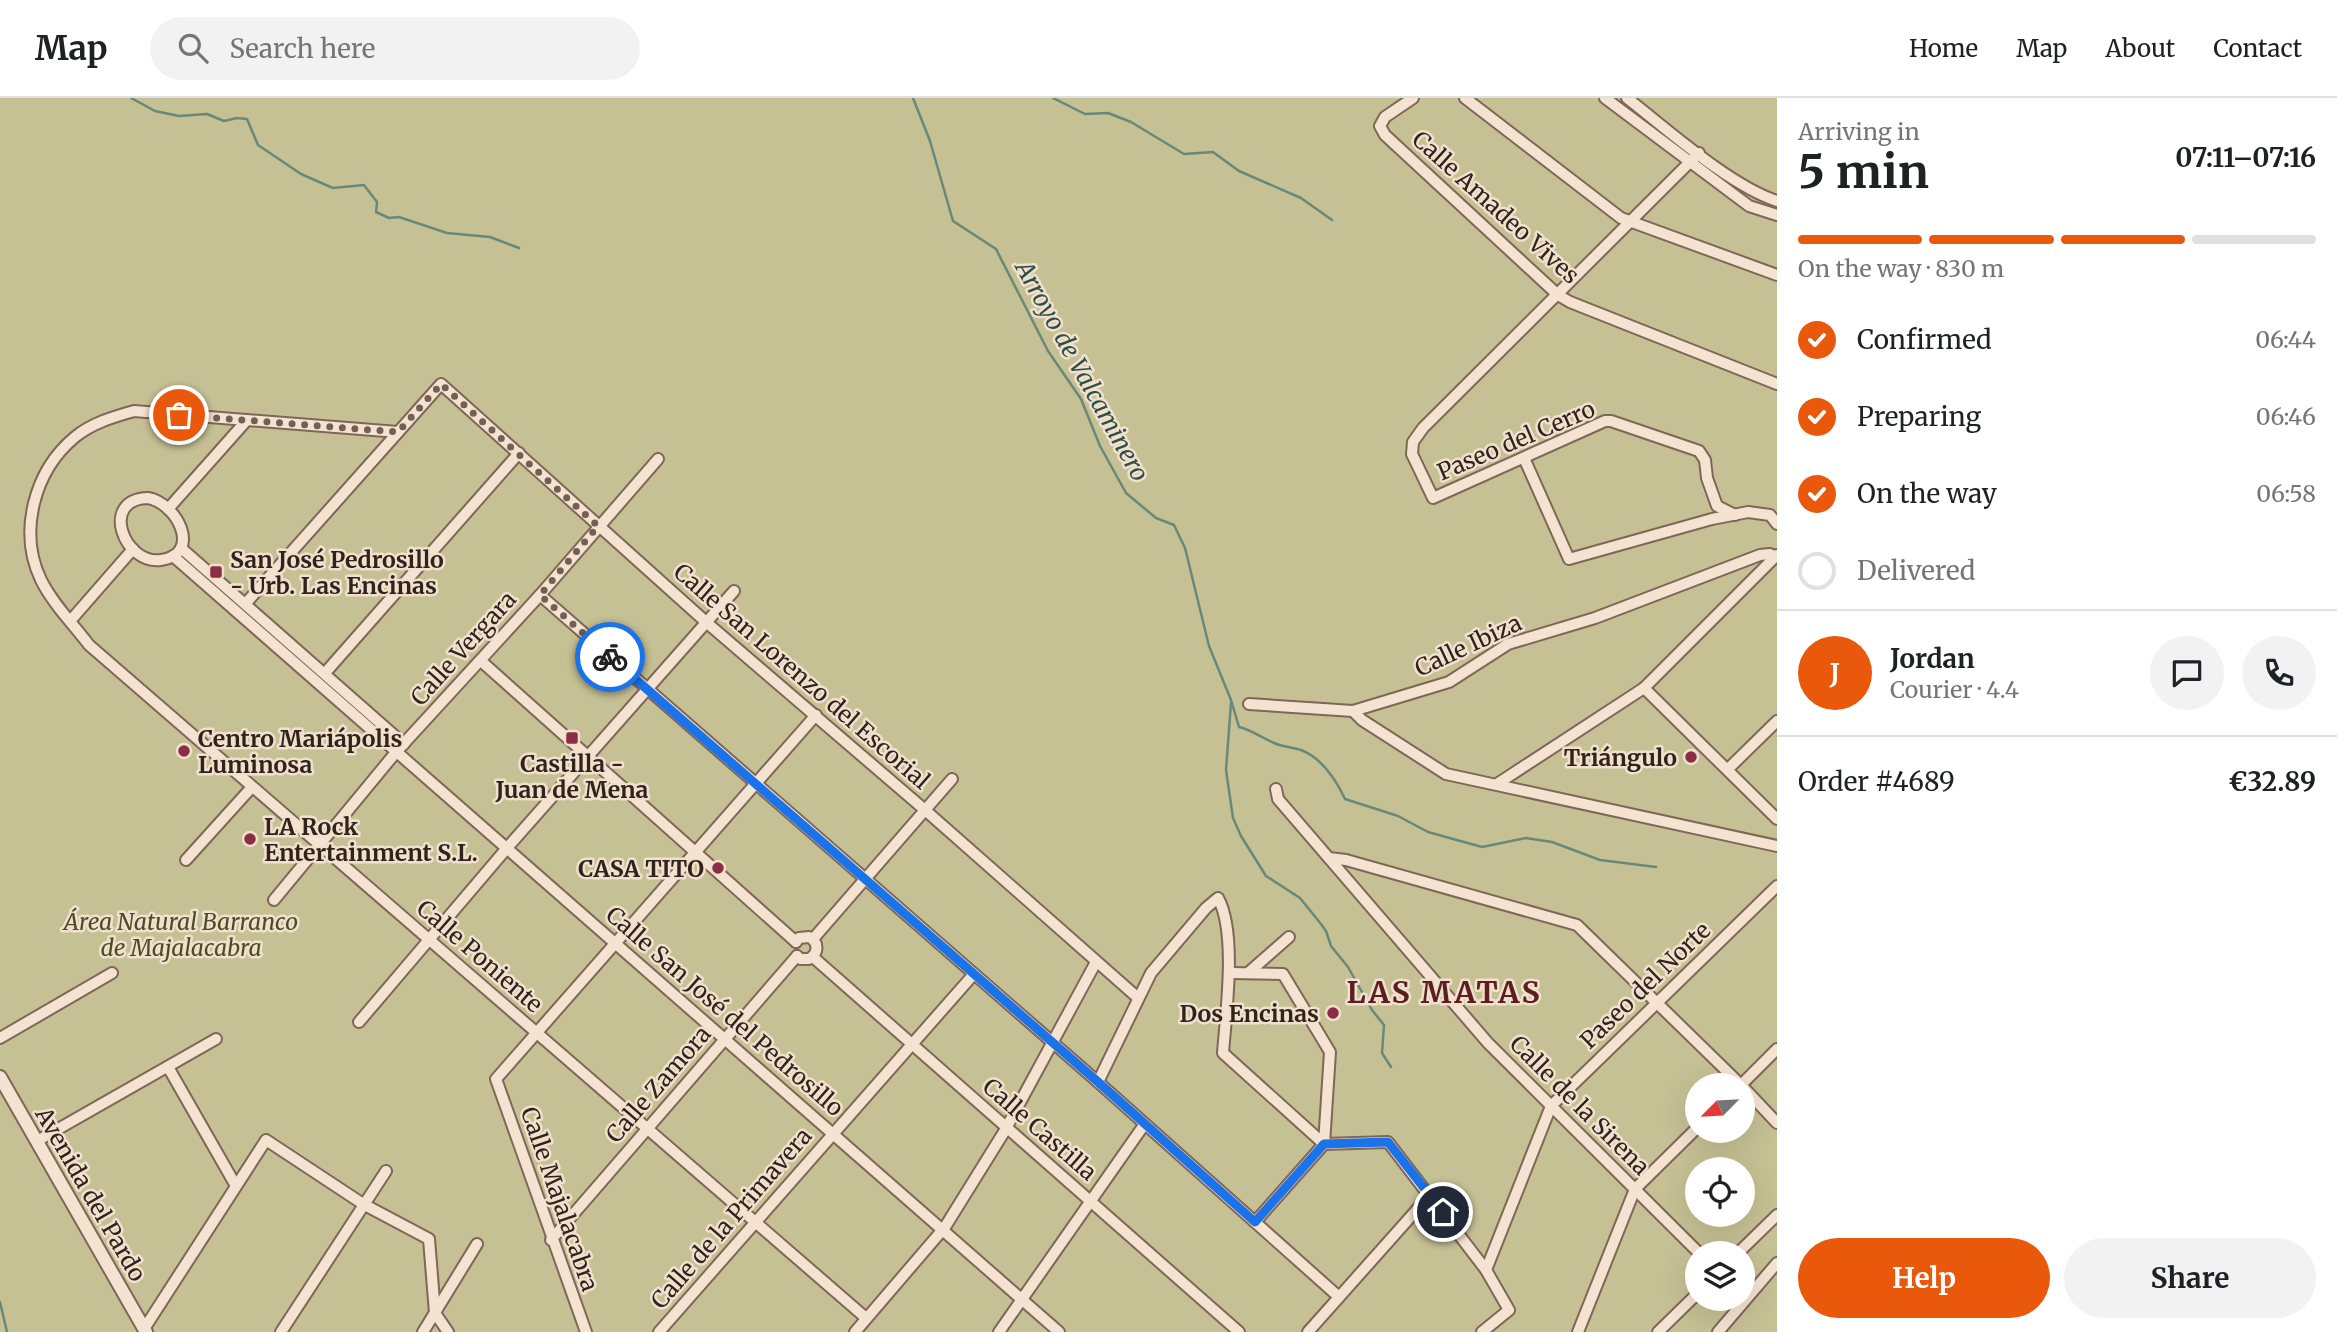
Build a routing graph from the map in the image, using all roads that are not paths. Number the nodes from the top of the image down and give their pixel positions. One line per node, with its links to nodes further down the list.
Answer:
1 (1413, 98): 11 (street, Calle Amadeo Vives)
2 (1465, 98): 9 (street)
3 (1605, 98): 6 (street)
4 (1627, 98): 5 (street)
5 (1699, 153): 6 (street); 7 (street)
6 (1690, 164): 8 (street); 9 (street)
7 (1776, 199): 8 (street)
8 (1774, 215)
9 (1632, 221): 10 (street); 11 (street)
10 (1777, 275)
11 (1558, 295): 12 (street, Calle Amadeo Vives); 17 (street, Paseo del Cerro)
12 (1777, 383)
13 (247, 420): 14 (street, Calle Poniente); 18 (street); 28 (street, Calle Poniente)
14 (398, 432): 15 (street, Calle San Lorenzo del Escorial); 27 (street)
15 (519, 453): 21 (street, Calle San Lorenzo del Escorial); 31 (street)
16 (658, 458): 21 (street, Calle Vergara)
17 (1524, 458): 19 (street, Paseo del Cerro); 19 (street)
18 (168, 509): 22 (street); 23 (street)
19 (1735, 515): 20 (street)
20 (1777, 524)
21 (598, 526): 26 (street, Calle Vergara); 29 (street, Calle San Lorenzo del Escorial)
22 (133, 549): 23 (street); 28 (street)
23 (177, 552): 27 (street, Calle San José del Pedrosillo); 38 (street, Calle San José del Pedrosillo)
24 (1776, 556): 32 (street); 35 (street, Calle Ibiza)
25 (734, 591): 29 (street)
26 (540, 595): 30 (street, Calle Vergara); 33 (street)
27 (246, 603): 31 (street, Calle San José del Pedrosillo)
28 (71, 620): 44 (street, Calle Poniente)
29 (706, 622): 33 (street); 36 (street, Calle San Lorenzo del Escorial)
30 (481, 661): 38 (street, Calle Vergara); 39 (street)
31 (325, 673): 38 (street, Calle San José del Pedrosillo)
32 (1644, 688): 40 (street); 42 (street)
33 (647, 690): 39 (street); 43 (street)
34 (1249, 704): 35 (street, Calle Ibiza)
35 (1353, 711): 42 (street)
36 (816, 715): 43 (street); 46 (street, Calle San Lorenzo del Escorial)
37 (1777, 721): 40 (street)
38 (401, 748): 48 (street, Calle Vergara); 50 (street, Calle San José del Pedrosillo)
39 (589, 756): 50 (street); 51 (street)
40 (1728, 769): 47 (street)
41 (952, 779): 46 (street)
42 (1497, 784): 49 (street)
43 (757, 785): 51 (street); 54 (street)
44 (252, 787): 48 (street, Calle Poniente); 53 (street)
45 (1276, 789): 52 (street, Calle de la Sirena)
46 (925, 810): 54 (street); 64 (street, Calle San Lorenzo del Escorial)
47 (1777, 818)
48 (321, 845): 56 (street, Calle Vergara); 59 (street, Calle Poniente)
49 (1777, 846)
50 (507, 848): 59 (street); 61 (street, Calle San José del Pedrosillo)
51 (697, 852): 60 (street); 61 (street)
52 (1329, 858): 70 (street); 85 (street, Calle de la Sirena)
53 (186, 860)
54 (864, 880): 58 (street); 68 (street)
55 (1777, 886): 70 (street, Paseo del Norte)
56 (274, 900)
57 (1289, 937): 67 (street)
58 (813, 939): 60 (street); 63 (street)
59 (429, 940): 71 (street); 72 (street, Calle Poniente)
60 (796, 942): 62 (street)
61 (616, 944): 72 (street); 75 (street, Calle San José del Pedrosillo)
62 (797, 956): 63 (street); 75 (street, Calle Zamora)
63 (813, 957): 76 (street, Calle Castilla)
64 (1096, 962): 69 (street, Calle San Lorenzo del Escorial); 77 (street)
65 (112, 973): 73 (street)
66 (1230, 973): 67 (street); 69 (street); 93 (street)
67 (1248, 973): 93 (street)
68 (973, 975): 76 (street, Calle de la Primavera); 77 (street)
69 (1138, 997): 83 (street)
70 (1657, 1002): 80 (street); 85 (street, Paseo del Norte)
71 (359, 1022)
72 (537, 1033): 88 (street, Calle Poniente); 104 (street, Calle Majalacabra)
73 (0, 1038)
74 (216, 1039): 79 (street)
75 (724, 1039): 88 (street, Calle Zamora); 90 (street, Calle San José del Pedrosillo)
76 (913, 1043): 89 (street, Calle Castilla); 90 (street, Calle de la Primavera)
77 (1051, 1043): 83 (street); 89 (street)
78 (1777, 1049): 81 (street)
79 (168, 1067): 92 (street); 95 (street)
80 (1729, 1073)
81 (1753, 1073)
82 (0, 1077): 92 (street, Avenida del Pardo)
83 (1098, 1082): 87 (street)
84 (1755, 1100): 86 (street)
85 (1551, 1106): 96 (street, Calle de la Sirena); 109 (street, Paseo del Norte)
86 (1777, 1123)
87 (1144, 1125): 98 (street); 101 (street)
88 (646, 1129): 102 (street, Calle Poniente); 104 (street, Calle Zamora)
89 (1006, 1129): 98 (street, Calle Castilla); 103 (street)
90 (833, 1134): 102 (street, Calle de la Primavera); 103 (street, Calle San José del Pedrosillo)
91 (1685, 1140): 96 (street)
92 (37, 1141): 117 (street, Avenida del Pardo)
93 (1324, 1144): 97 (street); 101 (street)
94 (386, 1171): 99 (street)
95 (236, 1186): 99 (street); 117 (street)
96 (1635, 1189): 105 (street, Calle de la Sirena); 129 (street)
97 (1430, 1195): 109 (street); 111 (street)
98 (1091, 1201): 112 (street); 126 (street, Calle Castilla)
99 (363, 1204): 115 (street); 118 (street)
100 (1777, 1214): 106 (street)
101 (1255, 1222): 111 (street)
102 (755, 1223): 116 (street, Calle Poniente); 122 (street, Calle de la Primavera)
103 (943, 1229): 112 (street, Calle San José del Pedrosillo); 116 (street)
104 (551, 1240): 121 (street, Calle Majalacabra)
105 (1687, 1241)
106 (1750, 1241)
107 (477, 1244): 115 (street)
108 (1777, 1263): 110 (street)
109 (1486, 1270): 128 (street)
110 (1755, 1287)
111 (1339, 1297): 127 (street)
112 (1022, 1299): 124 (street); 125 (street, Calle San José del Pedrosillo)
113 (1685, 1306): 130 (street)
114 (1735, 1311): 131 (street)
115 (435, 1313): 119 (street); 120 (street)
116 (866, 1318): 123 (street)
117 (145, 1330)
118 (281, 1332)
119 (423, 1332)
120 (448, 1332)
121 (586, 1332)
122 (660, 1332)
123 (855, 1332)
124 (999, 1332)
125 (1059, 1332)
126 (1239, 1332)
127 (1308, 1332)
128 (1482, 1332)
129 (1578, 1332)
130 (1658, 1332)
131 (1718, 1332)

